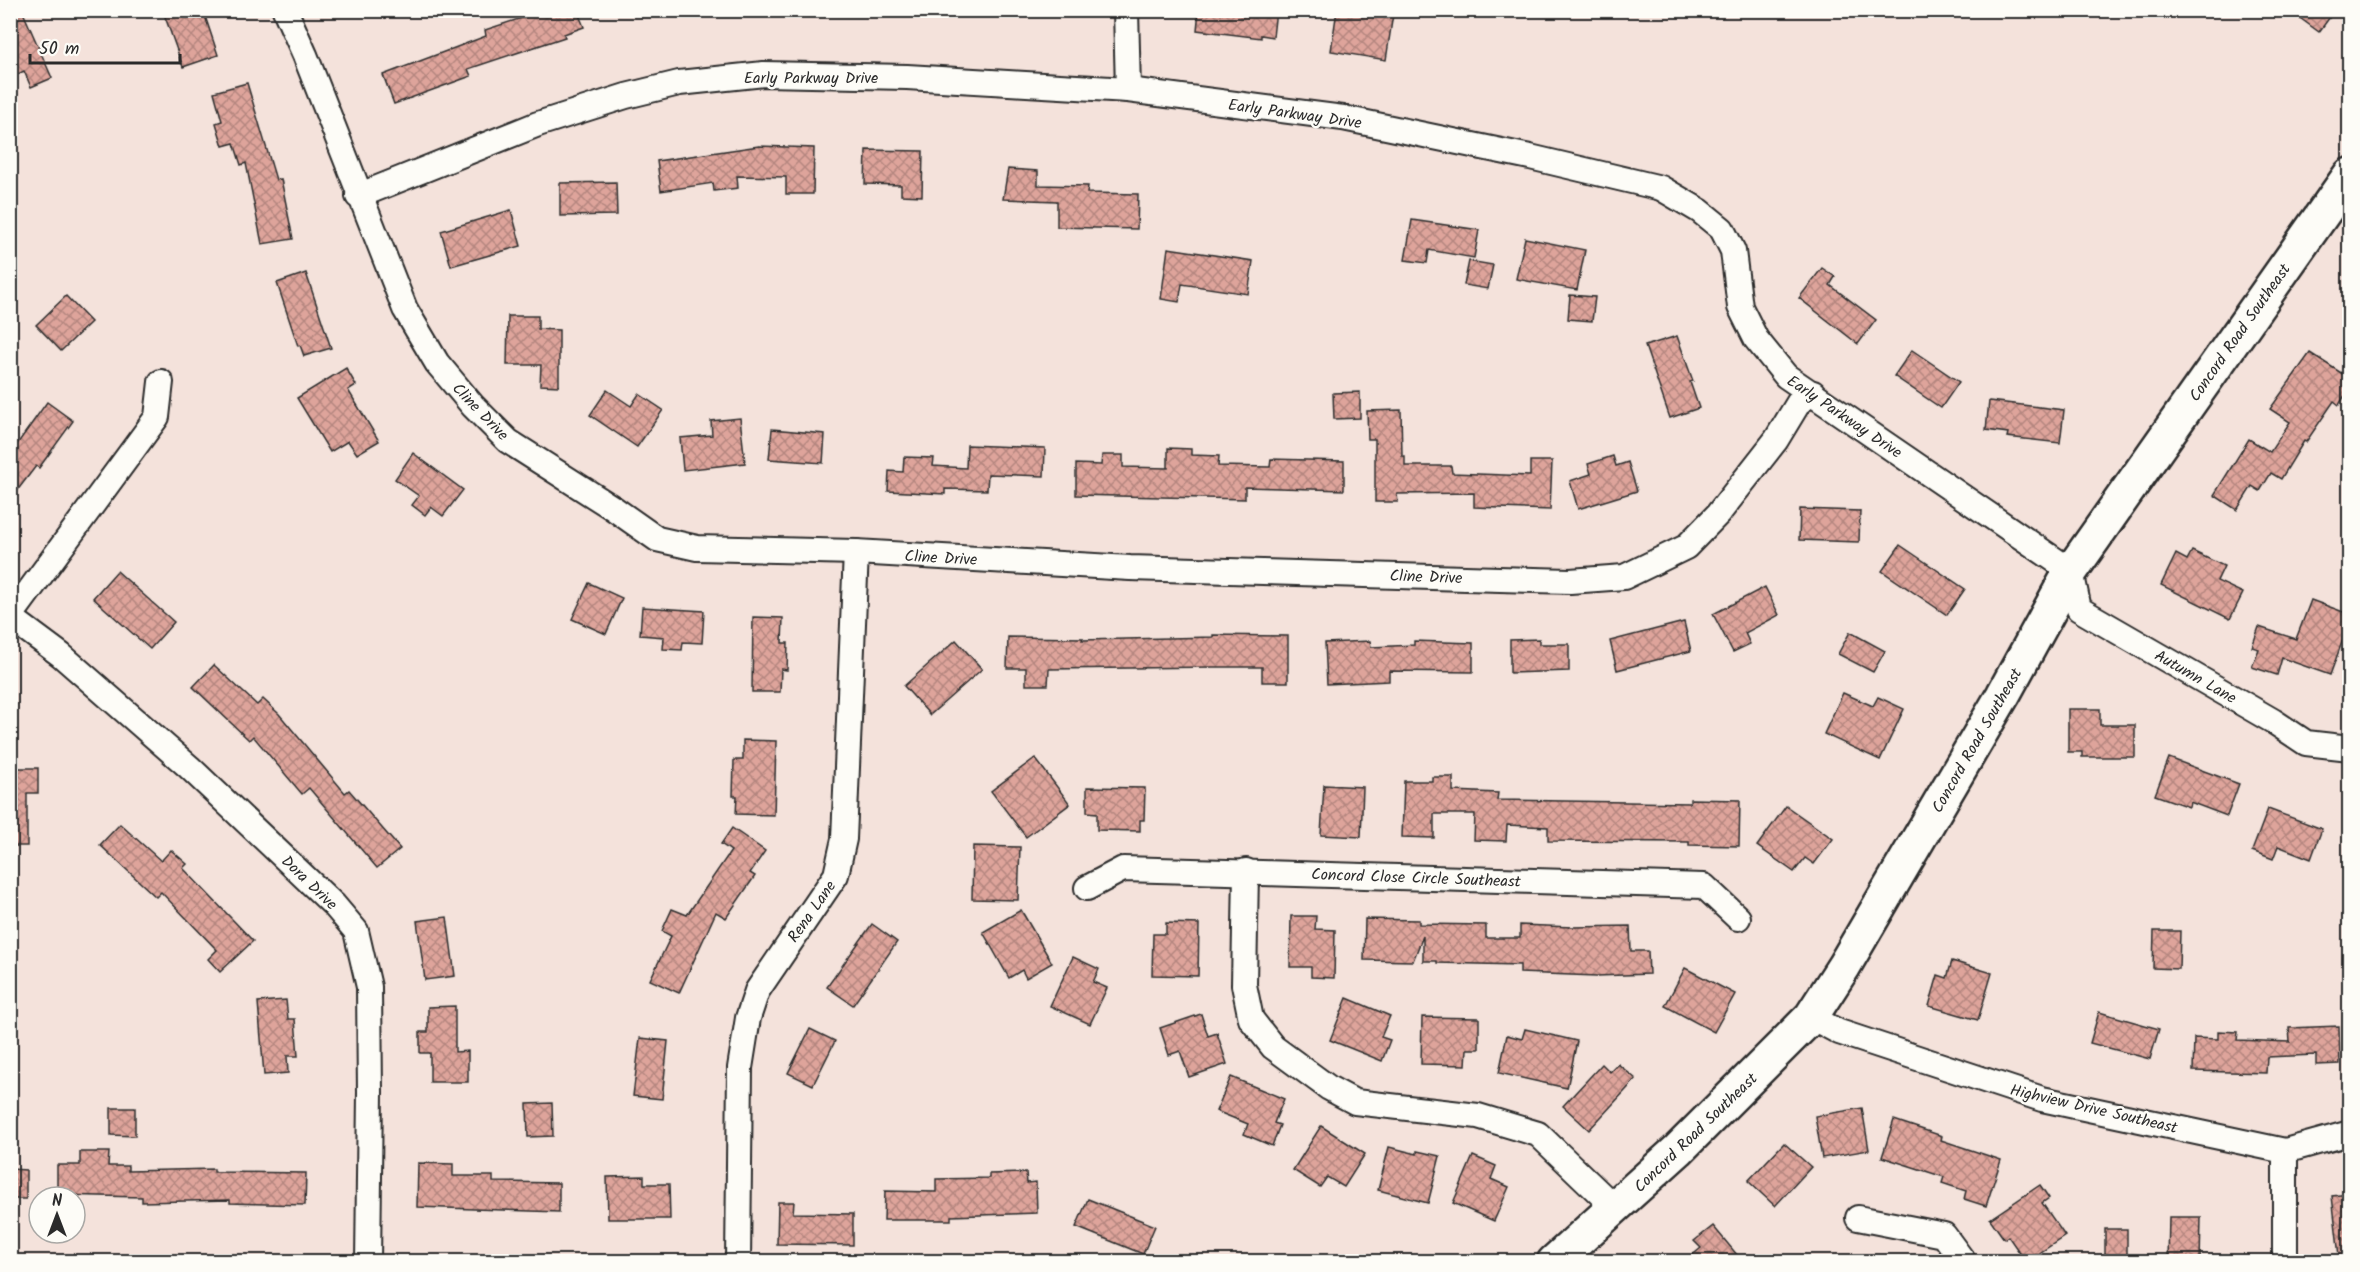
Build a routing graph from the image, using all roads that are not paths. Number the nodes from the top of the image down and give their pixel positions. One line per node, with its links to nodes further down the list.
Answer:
1 (285, 10): 5 (street, Cline Drive)
2 (1126, 10): 3 (street)
3 (1128, 90): 5 (street, Early Parkway Drive); 7 (street, Early Parkway Drive)
4 (2346, 186): 9 (street, Concord Road Southeast)
5 (358, 196): 8 (street, Cline Drive)
6 (161, 382): 10 (street)
7 (1813, 393): 8 (street, Cline Drive); 9 (street, Early Parkway Drive)
8 (856, 552): 21 (street, Rena Lane)
9 (2071, 571): 11 (street, Autumn Lane); 15 (street, Concord Road Southeast)
10 (11, 617): 20 (street, Dora Drive)
11 (2349, 748)
12 (1246, 872): 13 (street, Concord Close Circle Southeast); 14 (street, Concord Close Circle Southeast); 18 (street)
13 (1087, 888)
14 (1738, 918)
15 (1811, 1017): 17 (street, Highview Drive Southeast); 18 (street, Concord Road Southeast)
16 (2349, 1133): 17 (street, Highview Drive Southeast)
17 (2285, 1151): 24 (street)
18 (1615, 1208): 22 (street, Concord Road Southeast)
19 (1858, 1218): 23 (street)
20 (368, 1262)
21 (738, 1262)
22 (1554, 1262)
23 (1964, 1262)
24 (2285, 1262)

